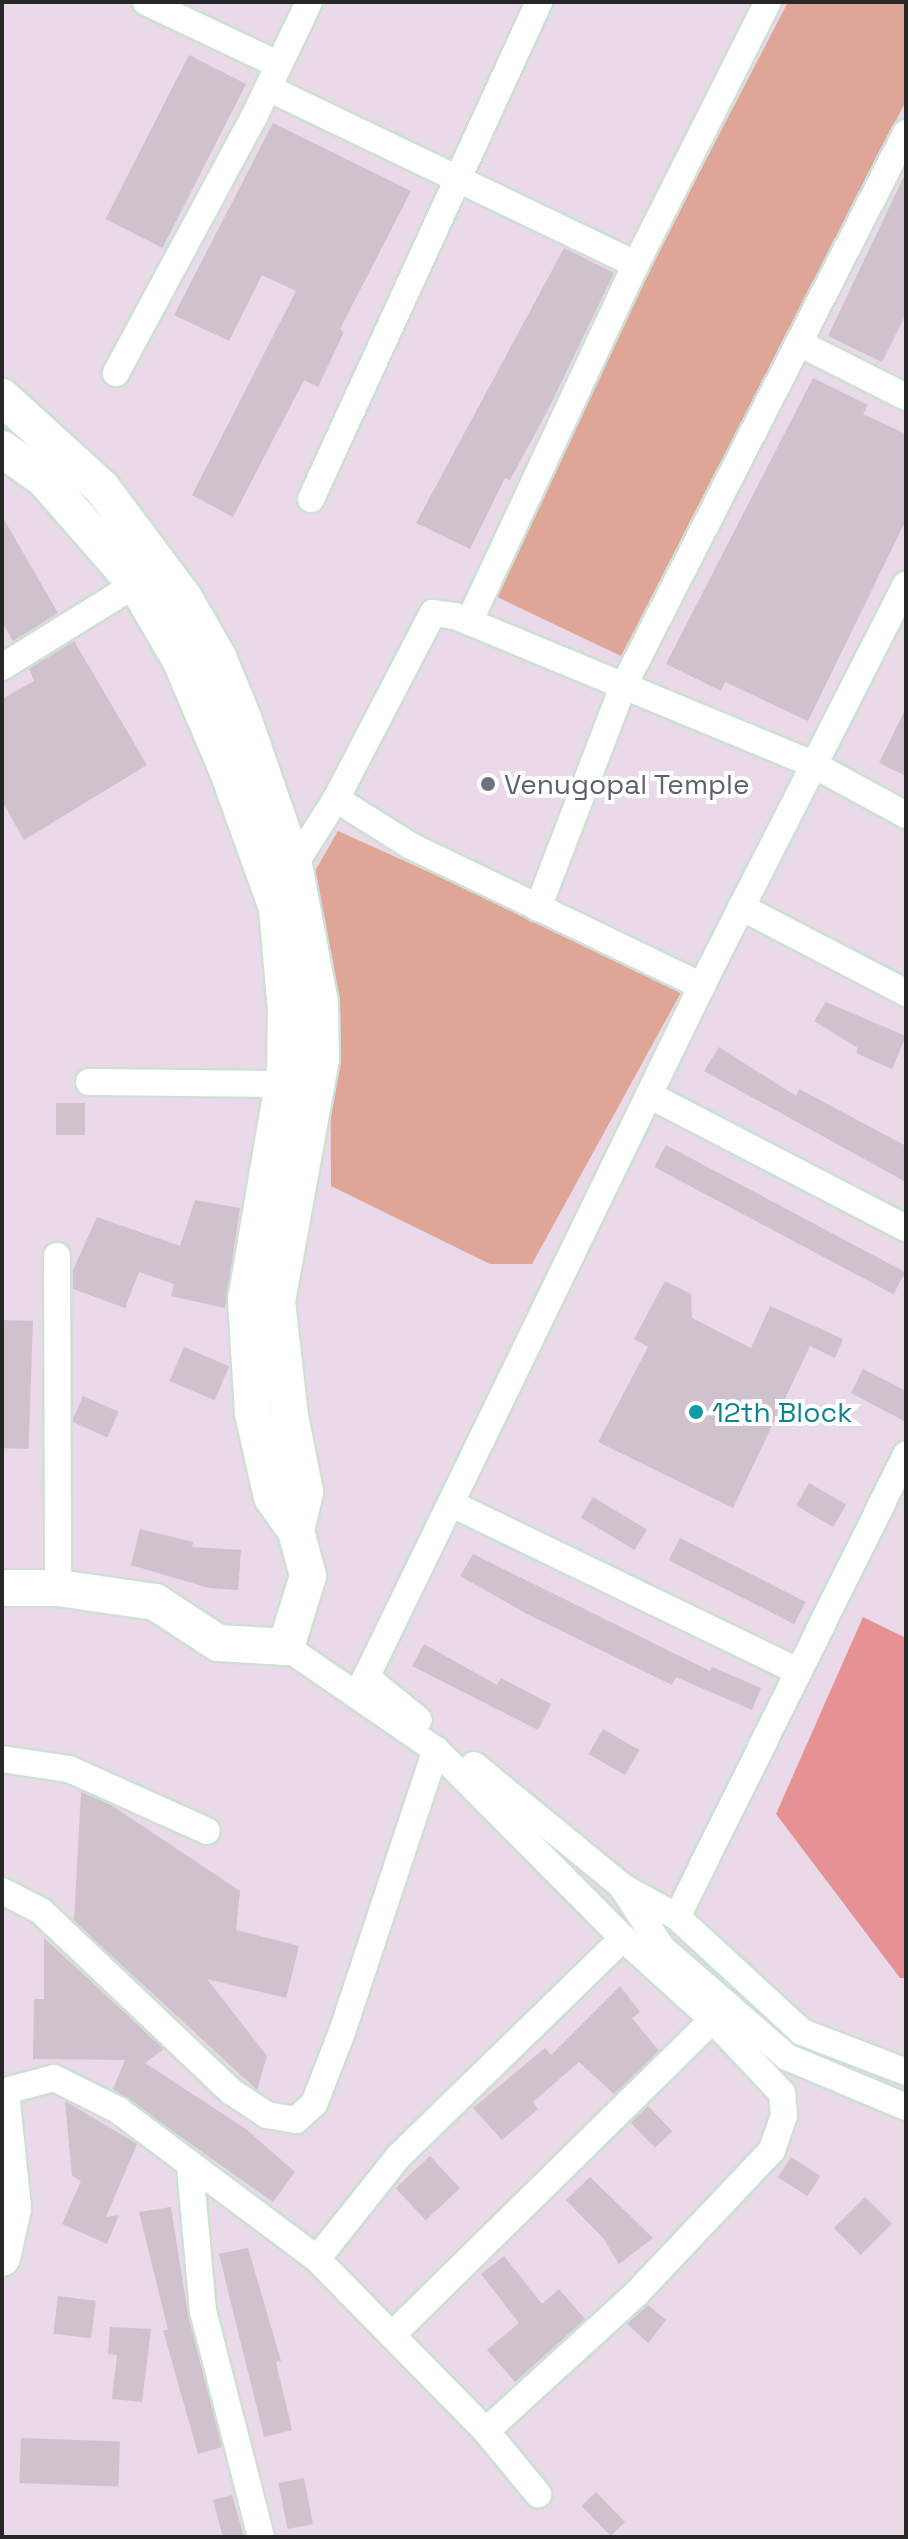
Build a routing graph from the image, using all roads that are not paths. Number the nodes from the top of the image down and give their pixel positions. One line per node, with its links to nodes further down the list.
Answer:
1 (146, 2): 5 (street)
2 (309, 2): 5 (street)
3 (539, 2): 7 (street)
4 (768, 2): 8 (street)
5 (273, 76): 7 (street); 10 (street)
6 (906, 133): 9 (street)
7 (459, 181): 8 (street); 14 (street)
8 (636, 264): 17 (street)
9 (799, 343): 12 (street); 19 (street)
10 (116, 373)
11 (2, 397): 15 (main road)
12 (906, 397)
13 (2, 449): 15 (main road)
14 (311, 499)
15 (149, 576): 18 (street); 23 (main road); 29 (main road)
16 (906, 585): 20 (street)
17 (469, 622): 19 (street); 21 (street)
18 (2, 667)
19 (623, 687): 20 (street); 25 (street)
20 (814, 765): 22 (street); 24 (street)
21 (336, 799): 23 (street); 25 (street)
22 (906, 815)
23 (294, 865): 35 (main road)
24 (741, 907): 26 (street); 27 (street)
25 (538, 908): 26 (street)
26 (702, 986): 30 (street)
27 (906, 993)
28 (89, 1082): 29 (street)
29 (283, 1084): 35 (main road)
30 (649, 1095): 31 (street); 34 (street)
31 (906, 1228)
32 (57, 1256): 37 (street)
33 (906, 1455): 39 (street)
34 (452, 1504): 39 (street); 40 (street)
35 (296, 1531): 38 (main road)
36 (2, 1588): 37 (main road)
37 (58, 1588): 38 (main road)
38 (286, 1647): 40 (street)
39 (798, 1671): 46 (street)
40 (362, 1686): 41 (street); 44 (street)
41 (436, 1750): 45 (street); 47 (street)
42 (2, 1759): 43 (street)
43 (207, 1831)
44 (623, 1887): 46 (street); 52 (street)
45 (2, 1891)
46 (677, 1917): 49 (street)
47 (623, 1938): 48 (street); 55 (street)
48 (713, 2020): 56 (street); 57 (street)
49 (906, 2072)
50 (2, 2092): 53 (street)
51 (2, 2103): 54 (main road)
52 (906, 2107)
53 (190, 2166): 55 (street); 59 (street)
54 (2, 2258)
55 (317, 2259): 56 (street)
56 (392, 2335): 57 (street)
57 (486, 2431): 58 (street)
58 (538, 2494)
59 (261, 2537)

